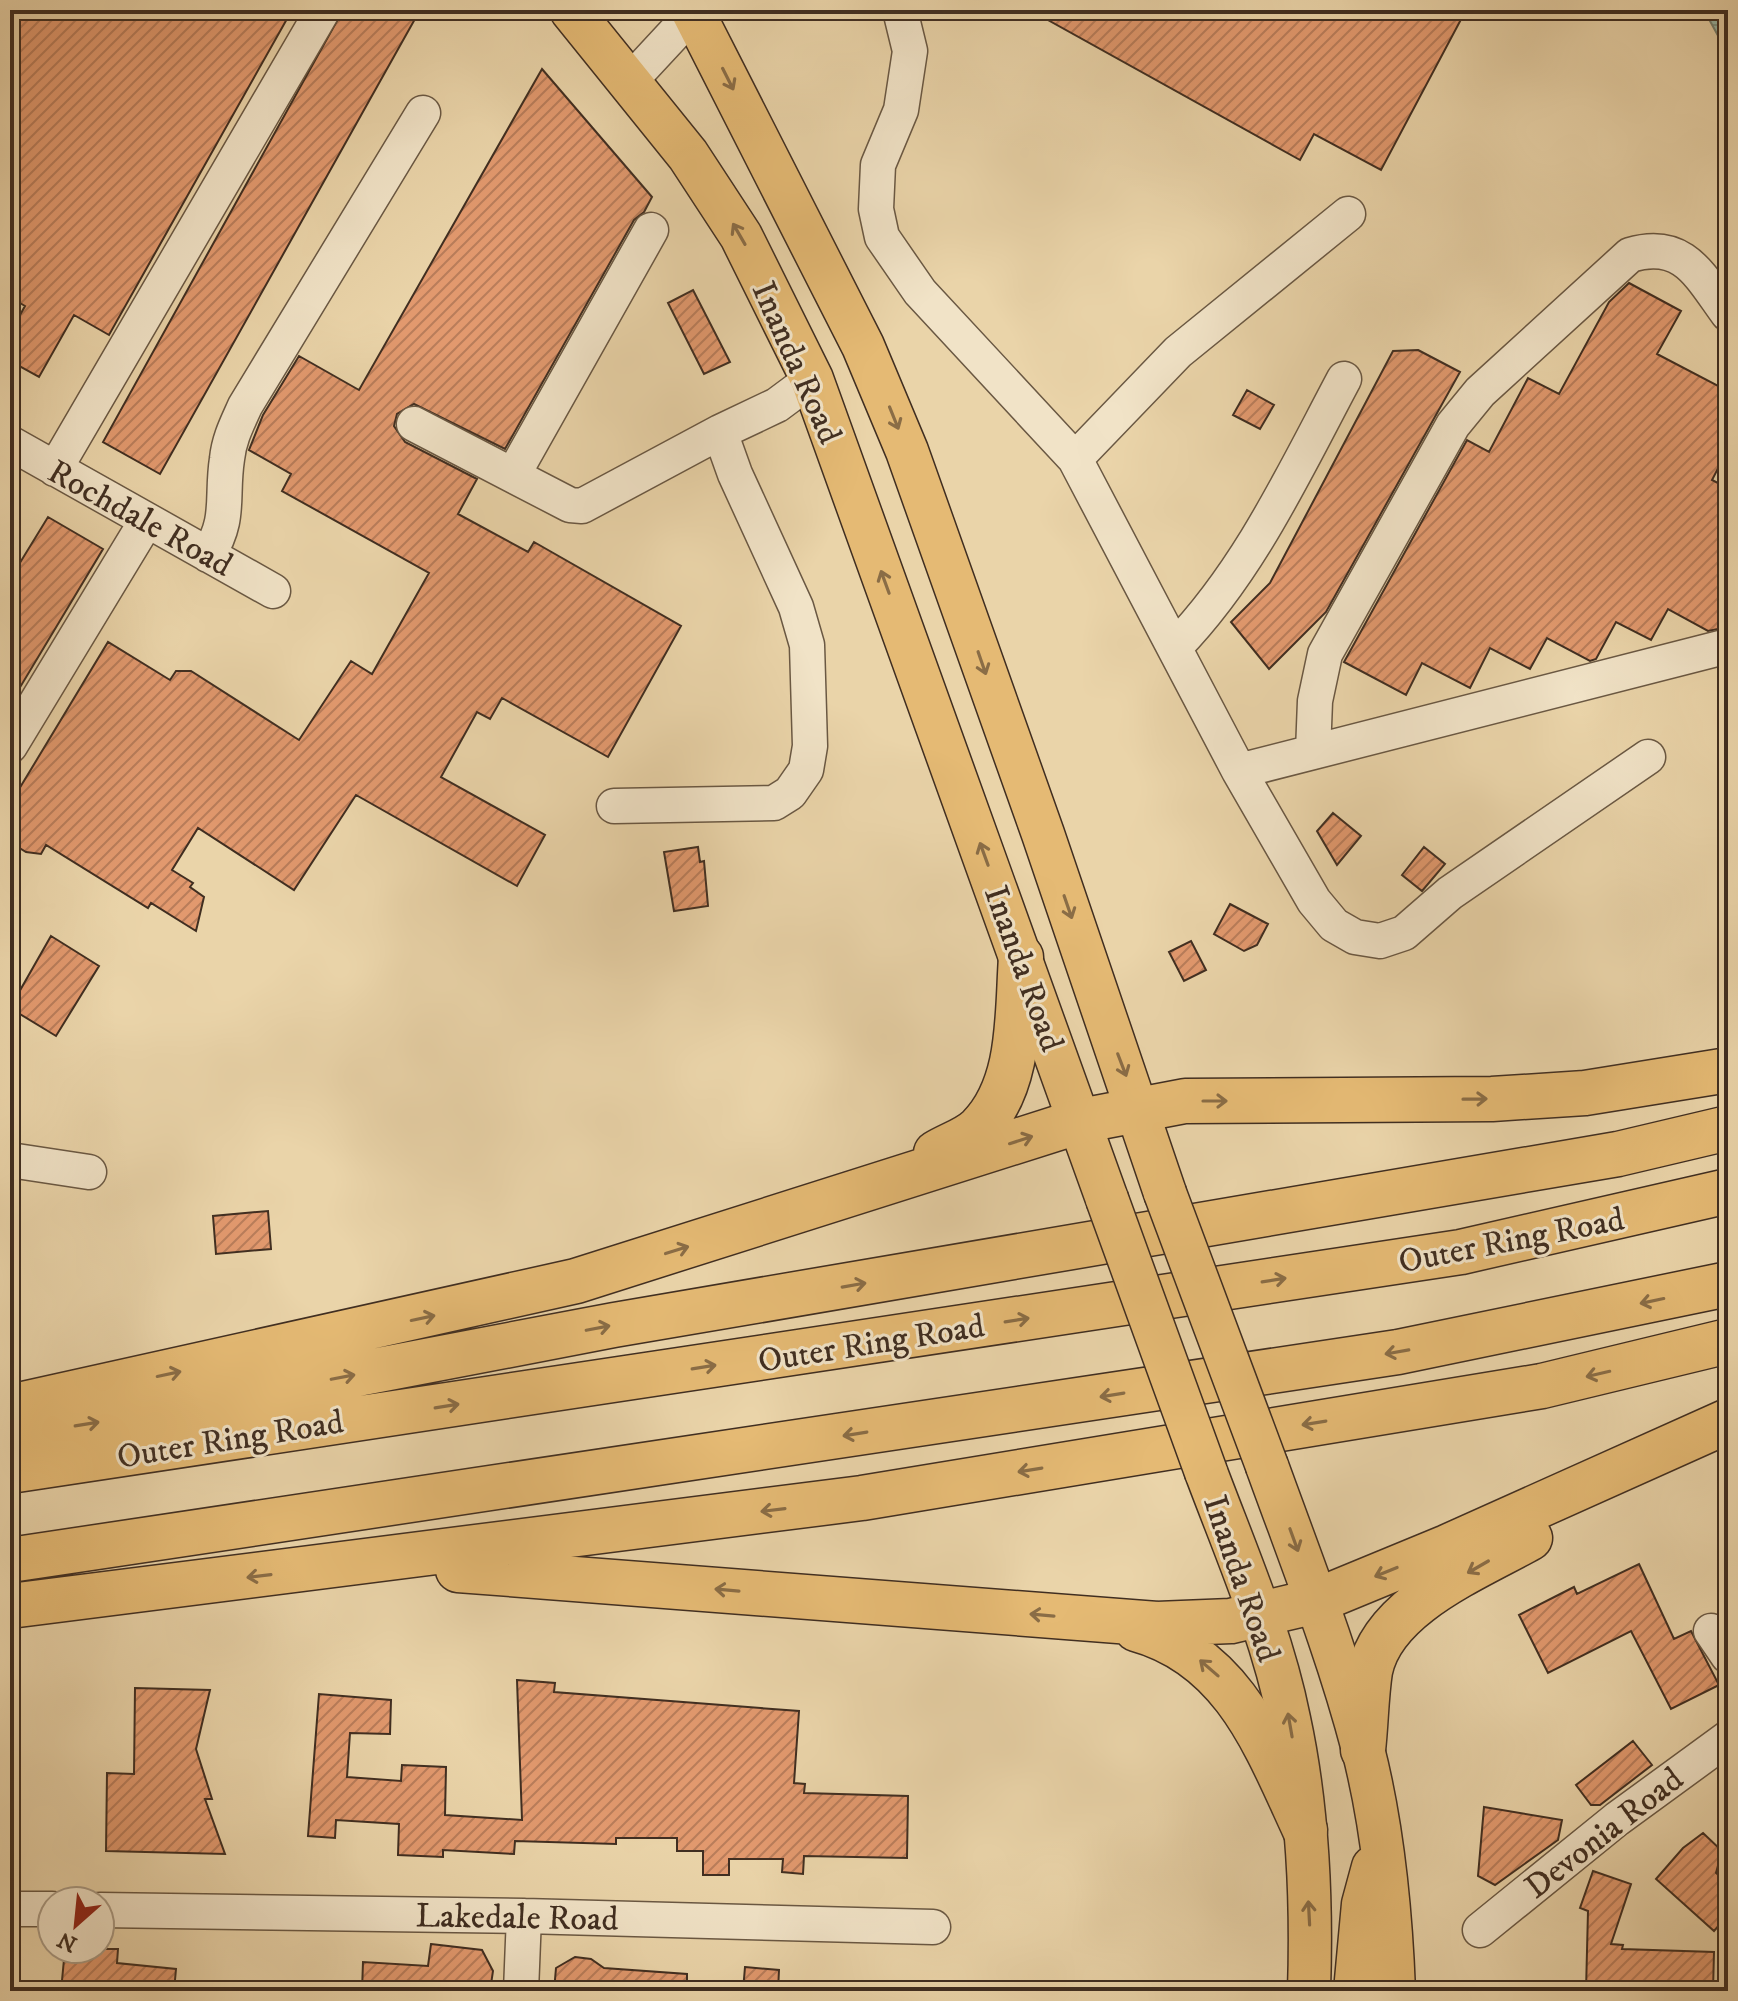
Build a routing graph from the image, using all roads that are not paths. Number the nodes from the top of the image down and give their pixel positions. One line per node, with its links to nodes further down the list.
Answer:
1 (323, 10): 16 (street)
2 (571, 10): 5 (main road, Inanda Road)
3 (694, 11): 5 (street); 30 (main road, Inanda Road, one-way to 30)
4 (911, 14): 15 (street)
5 (630, 81): 10 (main road, Inanda Road, one-way to 5)
6 (423, 113): 19 (street)
7 (1348, 214): 15 (street)
8 (651, 230): 17 (street)
9 (1728, 314): 24 (street)
10 (812, 379): 13 (street); 28 (main road, Inanda Road, one-way to 10)
11 (1344, 379): 22 (street)
12 (414, 424): 17 (street)
13 (720, 432): 17 (street); 27 (street)
14 (10, 443): 16 (street, Rochdale Road)
15 (1075, 459): 22 (street)
16 (55, 469): 18 (street, Rochdale Road)
17 (513, 475)
18 (147, 520): 19 (street, Rochdale Road); 23 (street)
19 (208, 555): 20 (street, Rochdale Road)
20 (273, 591)
21 (1728, 646): 24 (street)
22 (1175, 647): 26 (street)
23 (10, 746)
24 (1313, 752): 26 (street)
25 (1648, 757): 26 (street)
26 (1239, 771)
27 (614, 806)
28 (1021, 957): 31 (main road, Inanda Road); 35 (highway)
29 (1728, 1070): 30 (highway, one-way to 29)
30 (1138, 1107): 31 (highway); 45 (main road, Inanda Road, one-way to 45, bridge)
31 (1080, 1121): 35 (highway, one-way to 31); 47 (main road, Inanda Road, bridge)
32 (1728, 1128): 41 (highway, one-way to 32)
33 (10, 1160): 34 (street)
34 (89, 1172)
35 (867, 1190): 39 (highway, one-way to 35)
36 (1728, 1191): 42 (highway, Outer Ring Road, one-way to 36)
37 (1728, 1284): 43 (highway, one-way to 43)
38 (1728, 1341): 44 (highway, one-way to 44)
39 (10, 1407)
40 (1721, 1424): 45 (highway, one-way to 45); 50 (highway, one-way to 50)
41 (10, 1436)
42 (10, 1471)
43 (10, 1560)
44 (336, 1567): 46 (highway, one-way to 46); 48 (highway, one-way to 44)
45 (1316, 1601): 47 (highway); 50 (main road, Inanda Road)
46 (10, 1606)
47 (1259, 1616): 48 (highway); 51 (main road, Inanda Road, one-way to 47)
48 (1102, 1619): 51 (highway, one-way to 48)
49 (1728, 1738): 58 (street, Devonia Road)
50 (1363, 1750): 52 (main road, Inanda Road)
51 (1305, 1830): 60 (main road, Inanda Road, one-way to 51)
52 (1380, 1839): 61 (main road); 62 (main road, Inanda Road); 63 (main road)
53 (10, 1909): 54 (street)
54 (36, 1909)
55 (116, 1910): 56 (street, Lakedale Road)
56 (524, 1916): 57 (street, Lakedale Road); 59 (street)
57 (933, 1927)
58 (1480, 1930)
59 (521, 1991)
60 (1309, 1991)
61 (1355, 1991)
62 (1394, 1991)
63 (1416, 1991)

